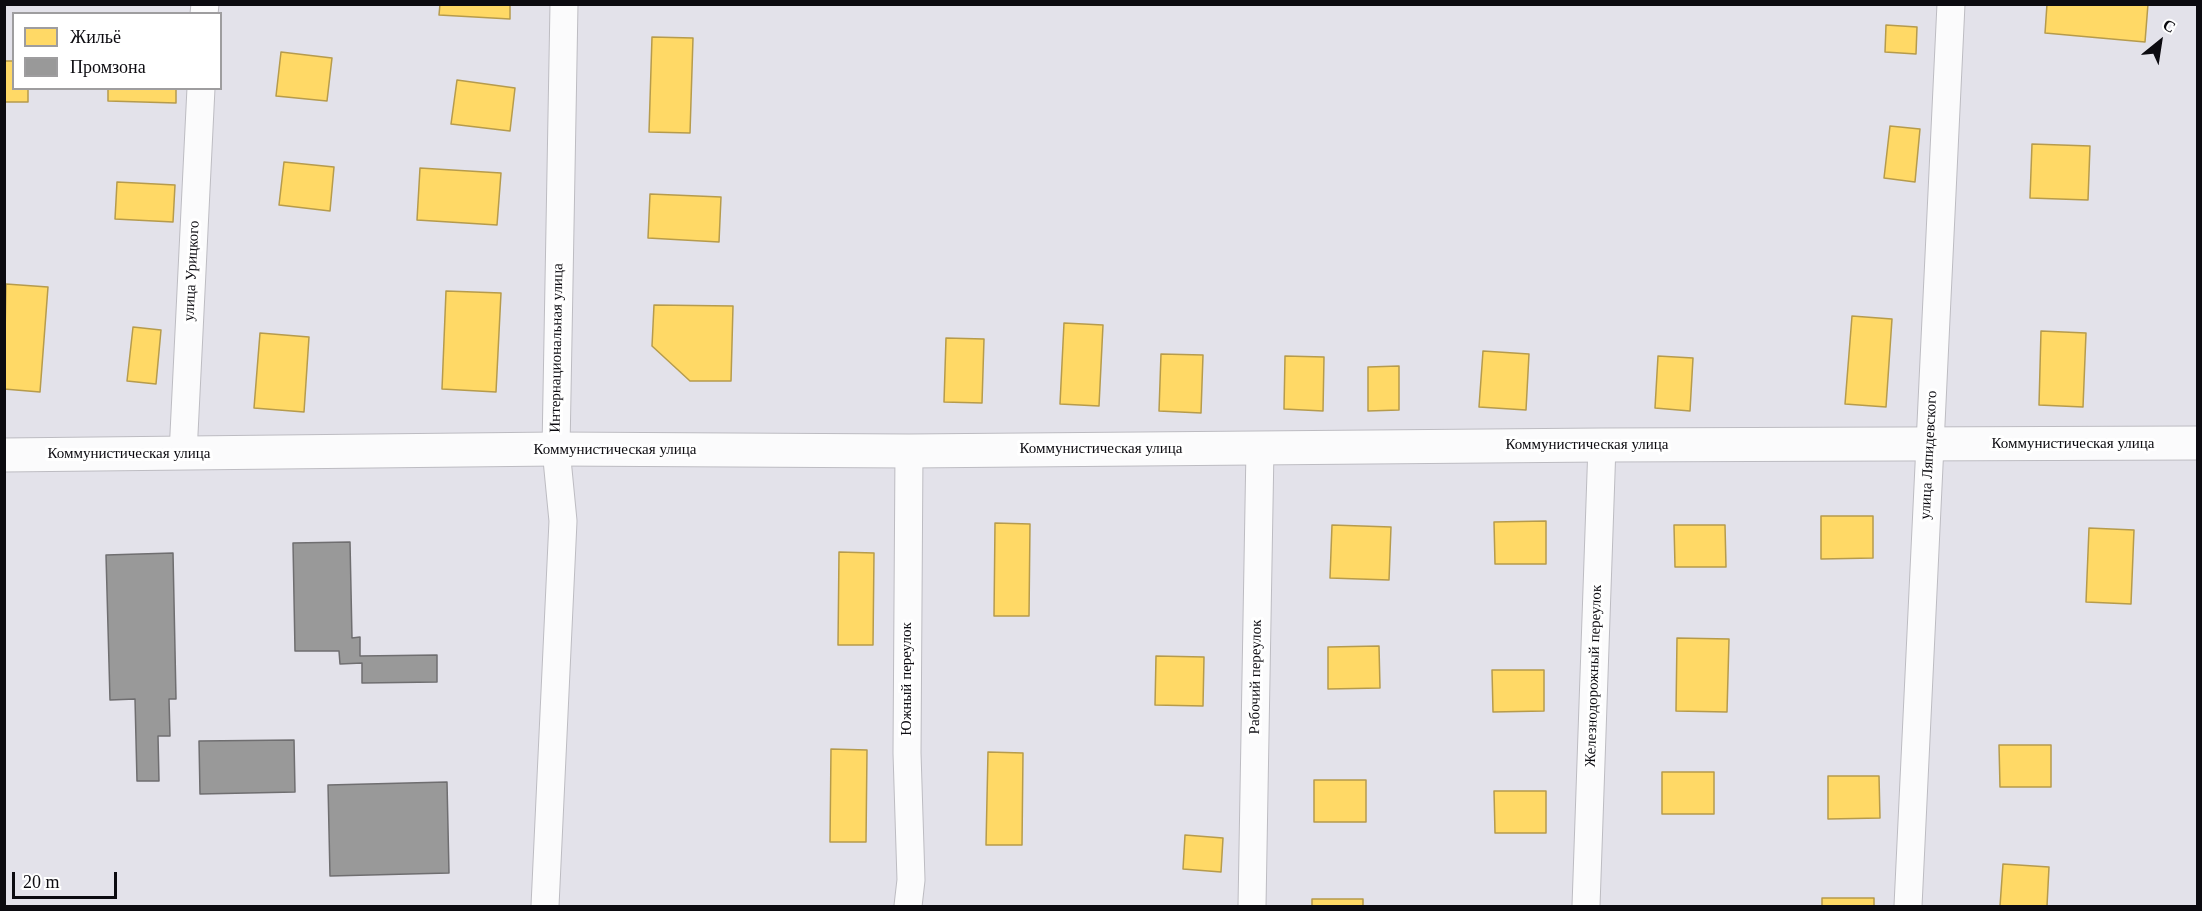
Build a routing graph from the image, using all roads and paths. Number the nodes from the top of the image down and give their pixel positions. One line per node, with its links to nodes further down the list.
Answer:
1 (564, 4): 8 (street, Интернациональная улица)
2 (1951, 4): 6 (street, улица Ляпидевского)
3 (201, 90): 10 (street, улица Урицкого)
4 (2198, 443): 6 (street, Коммунистическая улица)
5 (1602, 445): 6 (street, Коммунистическая улица); 7 (street, Коммунистическая улица); 15 (street, Железнодорожный переулок)
6 (1929, 445): 16 (street, улица Ляпидевского)
7 (1260, 448): 9 (street, Коммунистическая улица); 14 (street, Рабочий переулок)
8 (555, 449): 9 (street, Коммунистическая улица); 10 (street, Коммунистическая улица); 12 (street, Интернациональная улица)
9 (909, 451): 13 (street, Южный переулок)
10 (183, 454): 11 (street, Коммунистическая улица)
11 (4, 455)
12 (544, 906)
13 (908, 906)
14 (1252, 906)
15 (1586, 906)
16 (1908, 906)

